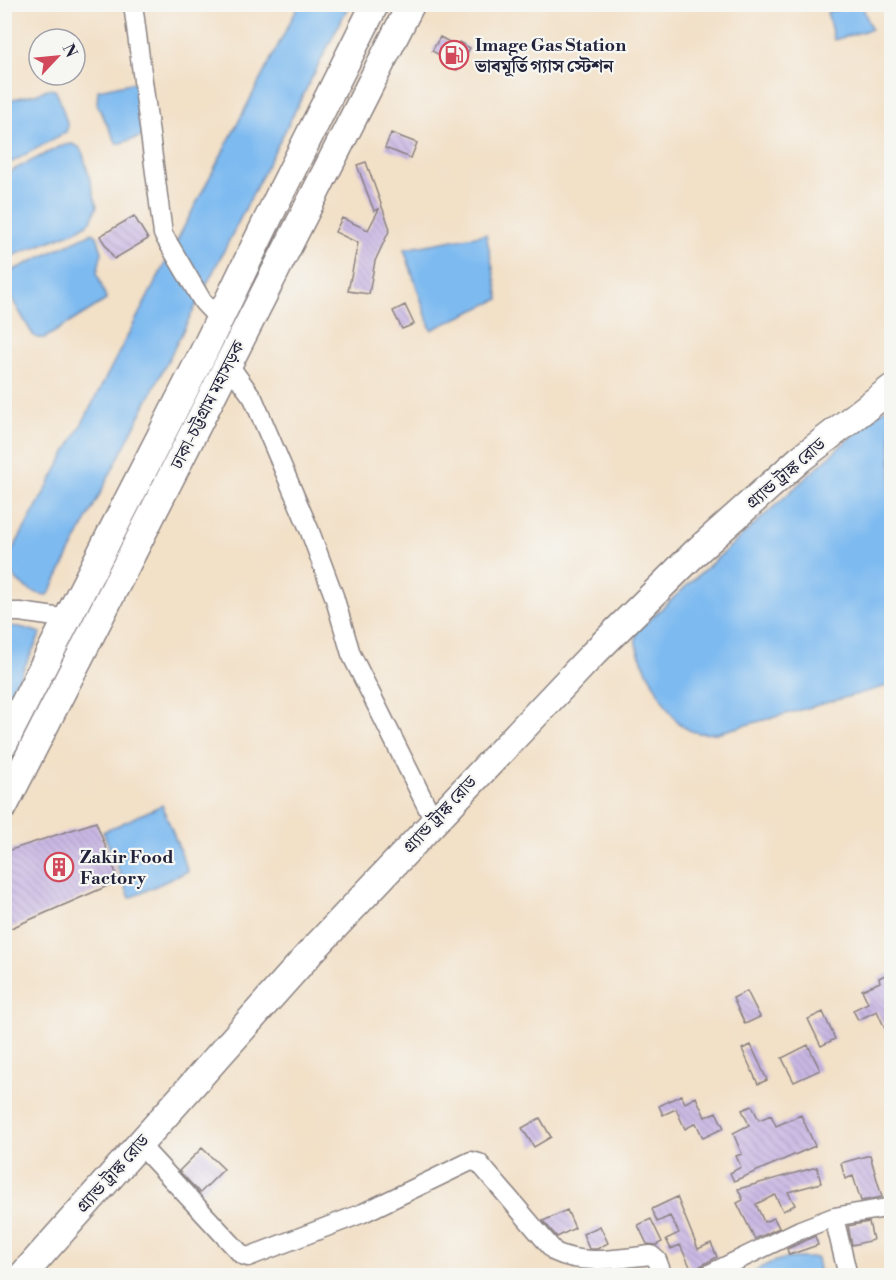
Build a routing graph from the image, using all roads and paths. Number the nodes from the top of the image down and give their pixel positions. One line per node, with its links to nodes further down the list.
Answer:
1 (133, 4): 4 (street)
2 (375, 4): 4 (highway, ঢাকা-চট্টগ্রাম মহাসড়ক)
3 (411, 4): 5 (highway, ঢাকা-চট্টগ্রাম মহাসড়ক)
4 (211, 311): 8 (highway, ঢাকা-চট্টগ্রাম মহাসড়ক)
5 (228, 365): 10 (highway, ঢাকা-চট্টগ্রাম মহাসড়ক); 11 (street)
6 (891, 388): 11 (highway, গ্র্যান্ড ট্রাঙ্ক রোড)
7 (4, 612): 8 (street)
8 (69, 619): 9 (highway, ঢাকা-চট্টগ্রাম মহাসড়ক)
9 (4, 743)
10 (4, 806)
11 (434, 821): 12 (highway, গ্র্যান্ড ট্রাঙ্ক রোড)
12 (139, 1144): 15 (highway, গ্র্যান্ড ট্রাঙ্ক রোড); 16 (street)
13 (891, 1207): 14 (street)
14 (834, 1217): 17 (street); 18 (street)
15 (22, 1275)
16 (663, 1275)
17 (705, 1275)
18 (848, 1275)

